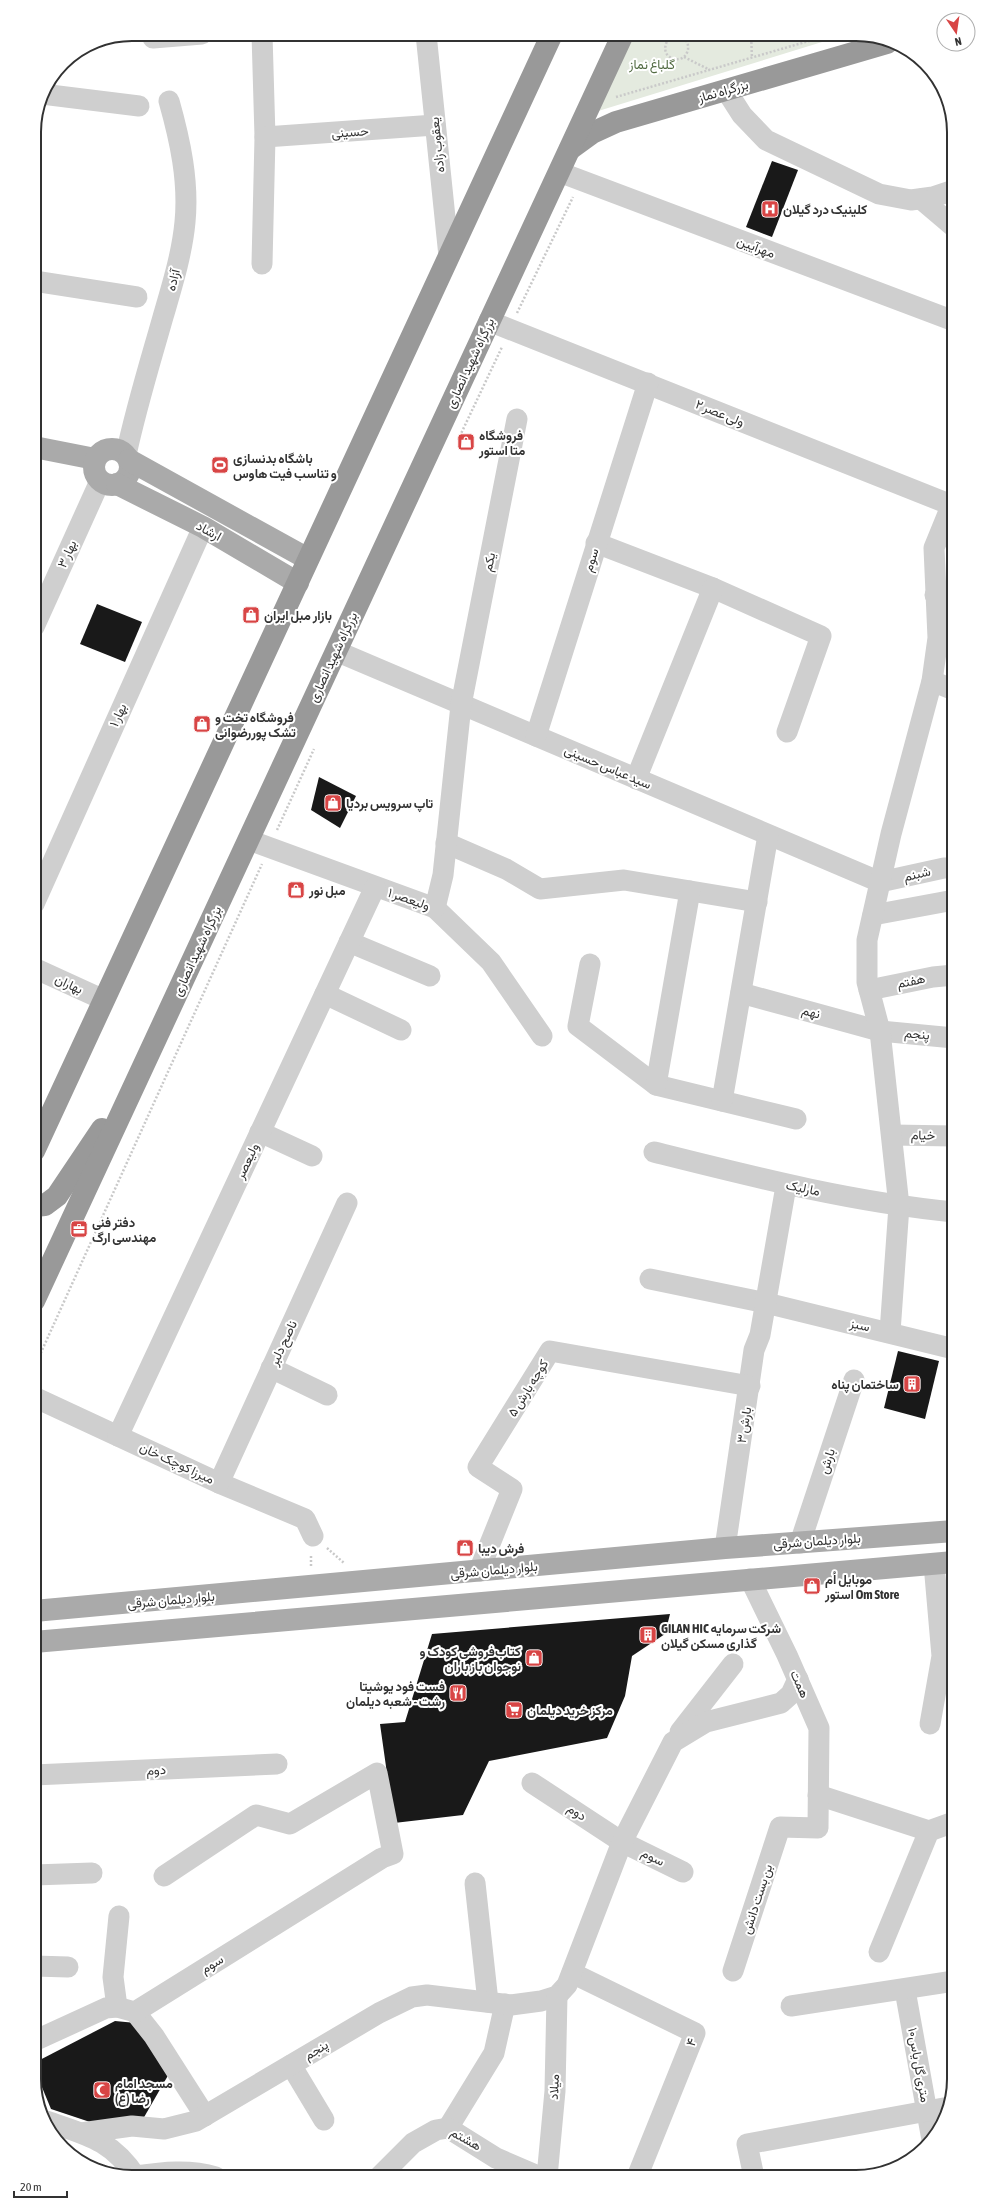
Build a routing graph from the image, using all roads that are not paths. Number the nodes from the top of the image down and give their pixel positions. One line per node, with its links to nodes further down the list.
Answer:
1 (262, 41): 11 (street)
2 (427, 41): 10 (street, یعقوب زاده)
3 (549, 41): 16 (highway)
4 (620, 41): 12 (highway, بزرگراه شهید انصاری)
5 (882, 45): 6 (highway, بزرگراه نماز)
6 (726, 90): 12 (highway, بزرگراه نماز); 14 (street)
7 (49, 95): 9 (street)
8 (169, 101): 25 (street, آزاده)
9 (139, 106)
10 (435, 125): 11 (street, حسینی); 16 (street, یعقوب زاده)
11 (265, 137): 17 (street)
12 (563, 163): 20 (street, مهرآیین); 21 (highway, بزرگراه شهید انصاری)
13 (947, 192): 14 (street)
14 (921, 199): 15 (street)
15 (947, 221)
16 (449, 256): 32 (highway)
17 (262, 264)
18 (41, 282): 19 (street)
19 (137, 297)
20 (947, 318)
21 (489, 321): 22 (street, ولی عصر ۲); 38 (highway, بزرگراه شهید انصاری)
22 (648, 383): 28 (street, ولی عصر ۲); 31 (street, سوم)
23 (518, 420): 41 (street, یکم)
24 (41, 449): 26 (main road)
25 (128, 458): 26 (main road); 27 (main road); 32 (main road, ارشاد)
26 (95, 459): 27 (main road)
27 (109, 482): 30 (main road, ارشاد); 37 (street, بهار ۳)
28 (947, 501)
29 (947, 517): 35 (street)
30 (203, 527): 33 (main road, ارشاد); 51 (street, بهار ۱)
31 (596, 543): 34 (street); 43 (street, سوم)
32 (308, 559): 33 (highway)
33 (298, 582): 65 (highway)
34 (713, 588): 42 (street); 44 (street)
35 (935, 595): 36 (street); 39 (street)
36 (947, 600)
37 (41, 613)
38 (336, 651): 41 (street, سید عباس حسینی); 46 (highway, بزرگراه شهید انصاری)
39 (932, 681): 40 (street); 49 (street)
40 (947, 687)
41 (461, 704): 43 (street, سید عباس حسینی); 47 (street, یکم)
42 (787, 732)
43 (536, 736): 44 (street, سید عباس حسینی)
44 (636, 779): 45 (street, سید عباس حسینی)
45 (768, 835): 49 (street, سید عباس حسینی); 54 (street)
46 (249, 840): 50 (street, ولیعصر ۱); 70 (highway, بزرگراه شهید انصاری)
47 (446, 843): 52 (street); 55 (street, یکم)
48 (947, 868): 49 (street, شبنم)
49 (880, 882): 56 (street)
50 (375, 887): 55 (street, ولیعصر ۱); 57 (street, ولیعصر)
51 (41, 888)
52 (690, 891): 54 (street); 71 (street)
53 (947, 901): 56 (street)
54 (757, 902): 63 (street)
55 (436, 908): 68 (street, ولیعصر ۱)
56 (872, 915): 62 (street)
57 (349, 942): 61 (street); 64 (street, ولیعصر)
58 (590, 964): 71 (street)
59 (41, 971): 65 (street, بهاران)
60 (947, 975): 62 (street, هفتم)
61 (430, 976)
62 (869, 990): 67 (street)
63 (741, 993): 67 (street, نهم); 72 (street)
64 (325, 994): 66 (street); 74 (street, ولیعصر)
65 (104, 1000): 76 (highway)
66 (401, 1030)
67 (880, 1031): 69 (street, پنجم); 75 (street)
68 (542, 1036)
69 (947, 1037)
70 (141, 1072): 82 (highway); 86 (highway, بزرگراه شهید انصاری)
71 (656, 1085): 72 (street)
72 (722, 1100): 73 (street)
73 (796, 1119)
74 (260, 1132): 79 (street); 95 (street, ولیعصر)
75 (892, 1134): 77 (street, خیام); 83 (street)
76 (41, 1136)
77 (947, 1136)
78 (654, 1152): 80 (street, مارلیک)
79 (312, 1156)
80 (786, 1186): 83 (street, مارلیک); 87 (street, بارش ۳)
81 (347, 1203): 90 (street, ناصح دلبر)
82 (41, 1205)
83 (899, 1206): 84 (street, مارلیک); 88 (street)
84 (947, 1211)
85 (650, 1279): 87 (street, سبز)
86 (41, 1286)
87 (766, 1303): 88 (street, سبز); 92 (street, بارش ۳)
88 (890, 1332): 89 (street, سبز)
89 (947, 1347)
90 (271, 1368): 93 (street); 96 (street, ناصح دلبر)
91 (854, 1380): 99 (street, بارش)
92 (750, 1386): 100 (street, بارش ۳); 102 (street, کوچه بارش ۵)
93 (328, 1394)
94 (41, 1400): 95 (street, میرزا کوچک خان)
95 (118, 1436): 96 (street, میرزا کوچک خان)
96 (219, 1483): 98 (street, میرزا کوچک خان)
97 (947, 1532): 99 (main road, بلوار دیلمان شرقی)
98 (313, 1536)
99 (800, 1543): 100 (main road, بلوار دیلمان شرقی)
100 (725, 1548): 102 (main road, بلوار دیلمان شرقی); 103 (main road)
101 (944, 1563): 103 (main road); 105 (street)
102 (479, 1571): 104 (main road, بلوار دیلمان شرقی)
103 (750, 1580): 106 (main road); 109 (street, همت)
104 (41, 1611)
105 (947, 1634)
106 (41, 1641)
107 (947, 1661): 110 (street)
108 (733, 1664): 111 (street)
109 (798, 1679): 111 (street); 115 (street, همت)
110 (930, 1724)
111 (672, 1742): 119 (street)
112 (277, 1764): 113 (street, دوم)
113 (41, 1775)
114 (532, 1783): 119 (street, دوم)
115 (818, 1795): 117 (street, همت); 118 (street)
116 (947, 1825): 118 (street)
117 (780, 1827): 129 (street, بن بست دانش)
118 (929, 1831): 126 (street)
119 (622, 1842): 120 (street, سوم); 130 (street)
120 (683, 1872)
121 (92, 1873): 122 (street)
122 (41, 1875)
123 (164, 1876): 136 (street, سوم)
124 (475, 1883): 134 (street)
125 (119, 1916): 136 (street)
126 (879, 1952)
127 (41, 1966): 128 (street)
128 (68, 1967)
129 (733, 1971)
130 (572, 1973): 133 (street); 151 (street, ۴)
131 (947, 1982): 132 (street)
132 (905, 1990): 135 (street); 140 (street, ۱۰متری گل یاس)
133 (557, 1996): 134 (street, پنجم); 150 (street, میلاد)
134 (496, 2003): 138 (street, پنجم); 144 (street)
135 (791, 2006)
136 (126, 2009): 137 (street, سوم); 141 (street)
137 (41, 2038)
138 (291, 2065): 141 (street, پنجم); 142 (street)
139 (942, 2108): 140 (street)
140 (927, 2110): 145 (street, ۱۰متری گل یاس); 152 (street)
141 (205, 2116): 146 (street, پنجم)
142 (324, 2120)
143 (52, 2122): 146 (street)
144 (448, 2128): 148 (street, هشتم); 149 (street, هشتم)
145 (931, 2131)
146 (81, 2134): 147 (street)
147 (131, 2170)
148 (386, 2170)
149 (524, 2170)
150 (548, 2170)
151 (640, 2170)
152 (752, 2170)

